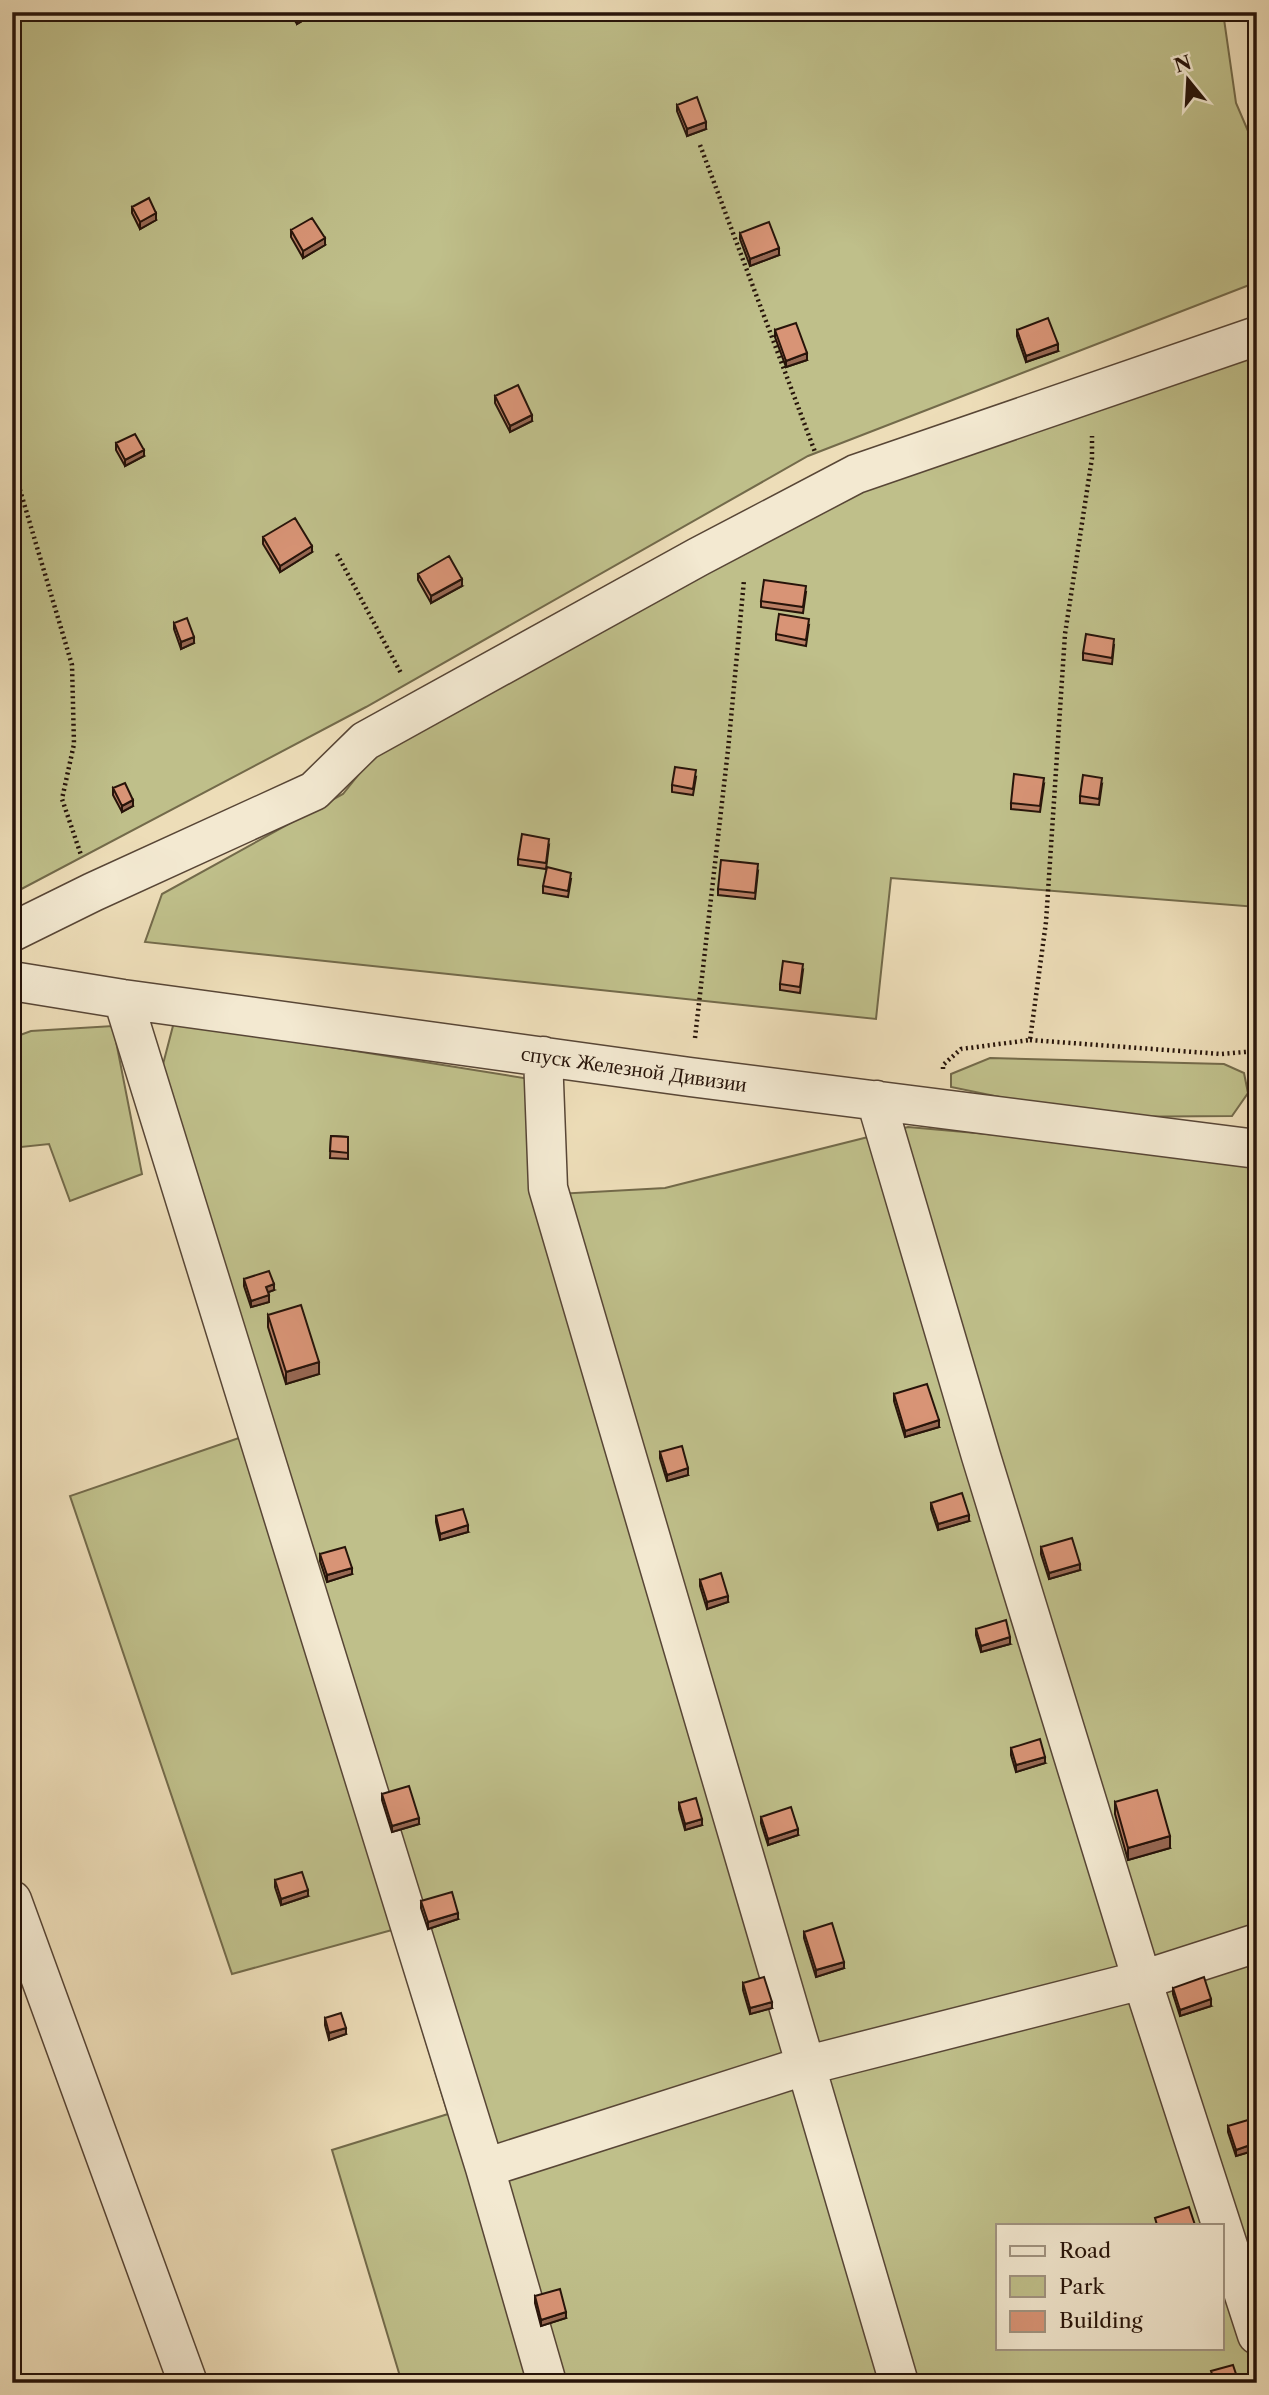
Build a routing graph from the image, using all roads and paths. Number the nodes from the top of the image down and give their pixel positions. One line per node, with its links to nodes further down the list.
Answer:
1 (700, 145): 5 (path)
2 (1257, 336): 3 (street)
3 (1091, 394): 5 (street); 13 (path)
4 (12, 463): 9 (path)
5 (829, 489): 6 (street)
6 (748, 531): 8 (street); 16 (path)
7 (337, 554): 8 (path)
8 (420, 710): 9 (street)
9 (93, 892): 10 (street)
10 (12, 932)
11 (12, 981): 12 (street, спуск Железной Дивизии)
12 (123, 999): 15 (street, спуск Железной Дивизии); 24 (street)
13 (1030, 1040): 14 (path); 18 (path)
14 (1257, 1051)
15 (543, 1056): 16 (street, спуск Железной Дивизии); 23 (street)
16 (690, 1077): 17 (street, спуск Железной Дивизии)
17 (876, 1100): 18 (street, спуск Железной Дивизии); 22 (street)
18 (940, 1108): 19 (street, спуск Железной Дивизии)
19 (1257, 1149)
20 (12, 1900): 28 (street)
21 (1257, 1943): 22 (street)
22 (1142, 1980): 23 (street); 25 (street)
23 (804, 2066): 24 (street); 30 (street)
24 (485, 2168): 29 (street)
25 (1221, 2224)
26 (1224, 2233): 27 (street)
27 (1257, 2335)
28 (188, 2383)
29 (547, 2383)
30 (898, 2383)

